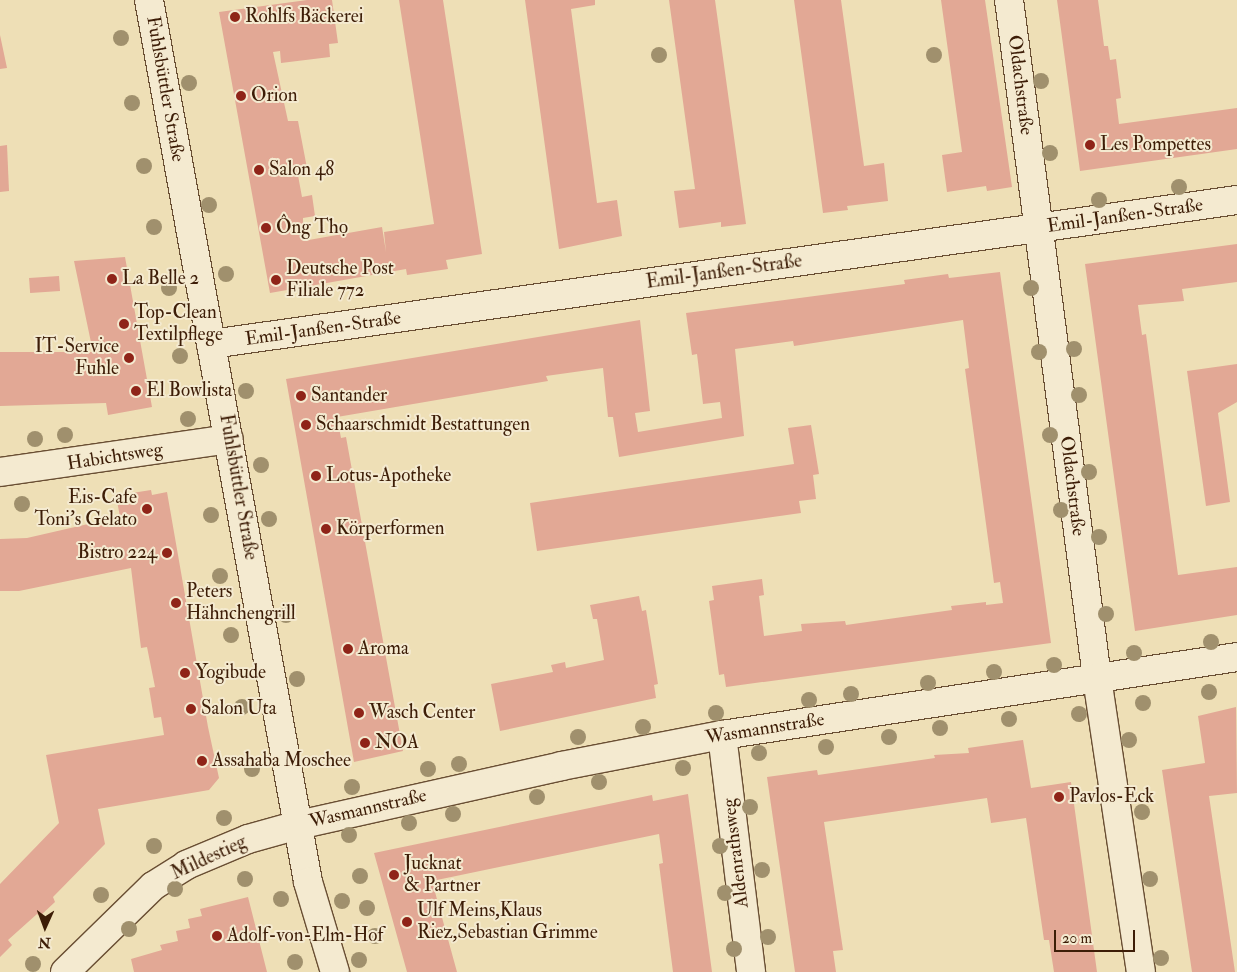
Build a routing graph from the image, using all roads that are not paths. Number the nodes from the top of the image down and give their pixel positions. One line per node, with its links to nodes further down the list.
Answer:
1 (149, 0): 5 (street, Fuhlsbüttler Straße)
2 (1009, 0): 4 (street, Oldachstraße)
3 (1237, 200): 4 (street, Emil-Janßen-Straße)
4 (1038, 228): 5 (street, Emil-Janßen-Straße); 9 (street, Oldachstraße)
5 (211, 344): 6 (street, Fuhlsbüttler Straße)
6 (229, 439): 7 (street, Habichtsweg); 11 (street, Fuhlsbüttler Straße)
7 (0, 472)
8 (1237, 656): 9 (street, Wasmannstraße)
9 (1097, 678): 10 (street, Wasmannstraße); 15 (street, Oldachstraße)
10 (722, 735): 11 (street, Wasmannstraße); 14 (street, Aldenrathsweg)
11 (298, 825): 12 (street, Mildestieg); 13 (street, Fuhlsbüttler Straße)
12 (64, 972)
13 (335, 972)
14 (751, 972)
15 (1141, 972)

